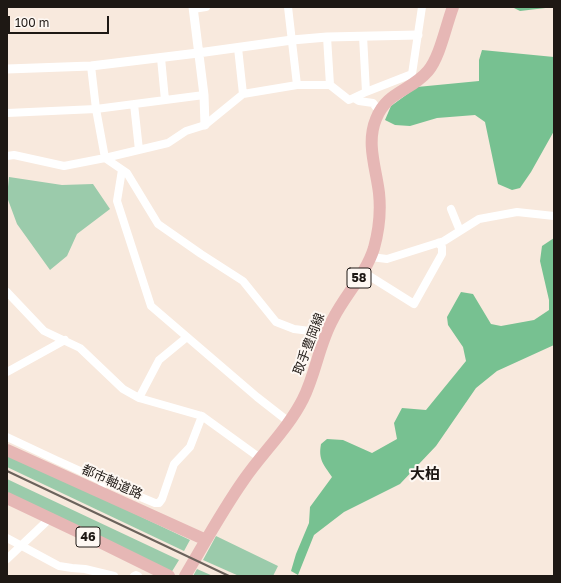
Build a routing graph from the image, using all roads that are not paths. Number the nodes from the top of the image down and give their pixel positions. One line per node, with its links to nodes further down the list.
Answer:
1 (206, 7): 5 (street)
2 (288, 7): 9 (street)
3 (422, 7): 6 (street)
4 (453, 7): 24 (main road, 取手豊岡線 / 58)
5 (193, 8): 11 (street)
6 (418, 35): 7 (street); 17 (street)
7 (363, 36): 8 (street); 17 (street)
8 (327, 37): 9 (street); 15 (street)
9 (292, 40): 10 (street); 16 (street)
10 (238, 48): 11 (street); 18 (street)
11 (198, 53): 12 (street); 19 (street)
12 (161, 58): 13 (street); 21 (street)
13 (91, 66): 14 (street); 23 (street)
14 (7, 69)
15 (330, 85): 16 (street); 20 (street)
16 (297, 86): 18 (street)
17 (366, 92): 20 (street)
18 (243, 94): 26 (street)
19 (204, 95): 21 (street); 26 (street)
20 (354, 98): 24 (street)
21 (165, 100): 22 (street)
22 (134, 104): 23 (street); 27 (street)
23 (96, 109): 25 (street); 29 (street)
24 (379, 111): 35 (main road, 取手豊岡線 / 58)
25 (7, 113)
26 (206, 125): 27 (street)
27 (139, 150): 29 (street)
28 (7, 156): 29 (street)
29 (105, 158): 30 (street)
30 (122, 170): 38 (street); 39 (street)
31 (451, 209): 33 (street)
32 (554, 216): 33 (street)
33 (460, 231): 34 (street)
34 (438, 243): 35 (street); 36 (street)
35 (371, 257): 36 (main road, 取手豊岡線 / 58)
36 (363, 272): 38 (main road, 取手豊岡線 / 58)
37 (7, 292): 40 (street)
38 (326, 333): 44 (main road, 取手豊岡線 / 58)
39 (187, 336): 42 (street); 44 (street)
40 (65, 340): 41 (street); 42 (street)
41 (7, 372)
42 (139, 398): 43 (street)
43 (202, 416): 47 (street); 48 (street)
44 (288, 422): 47 (main road, 取手豊岡線 / 58)
45 (7, 437): 48 (street)
46 (7, 450): 48 (main road, 都市軸道路)
47 (260, 458): 52 (main road, 取手豊岡線 / 58)
48 (101, 486): 52 (main road, 都市軸道路)
49 (7, 498): 50 (main road, 46)
50 (49, 518): 53 (street); 58 (main road, 46)
51 (7, 538): 53 (street)
52 (206, 540): 59 (main road, 取手豊岡線 / 58)
53 (21, 546): 54 (street); 55 (street)
54 (7, 559)
55 (114, 576)
56 (134, 576): 57 (street)
57 (138, 576)
58 (169, 576)
59 (185, 576)

